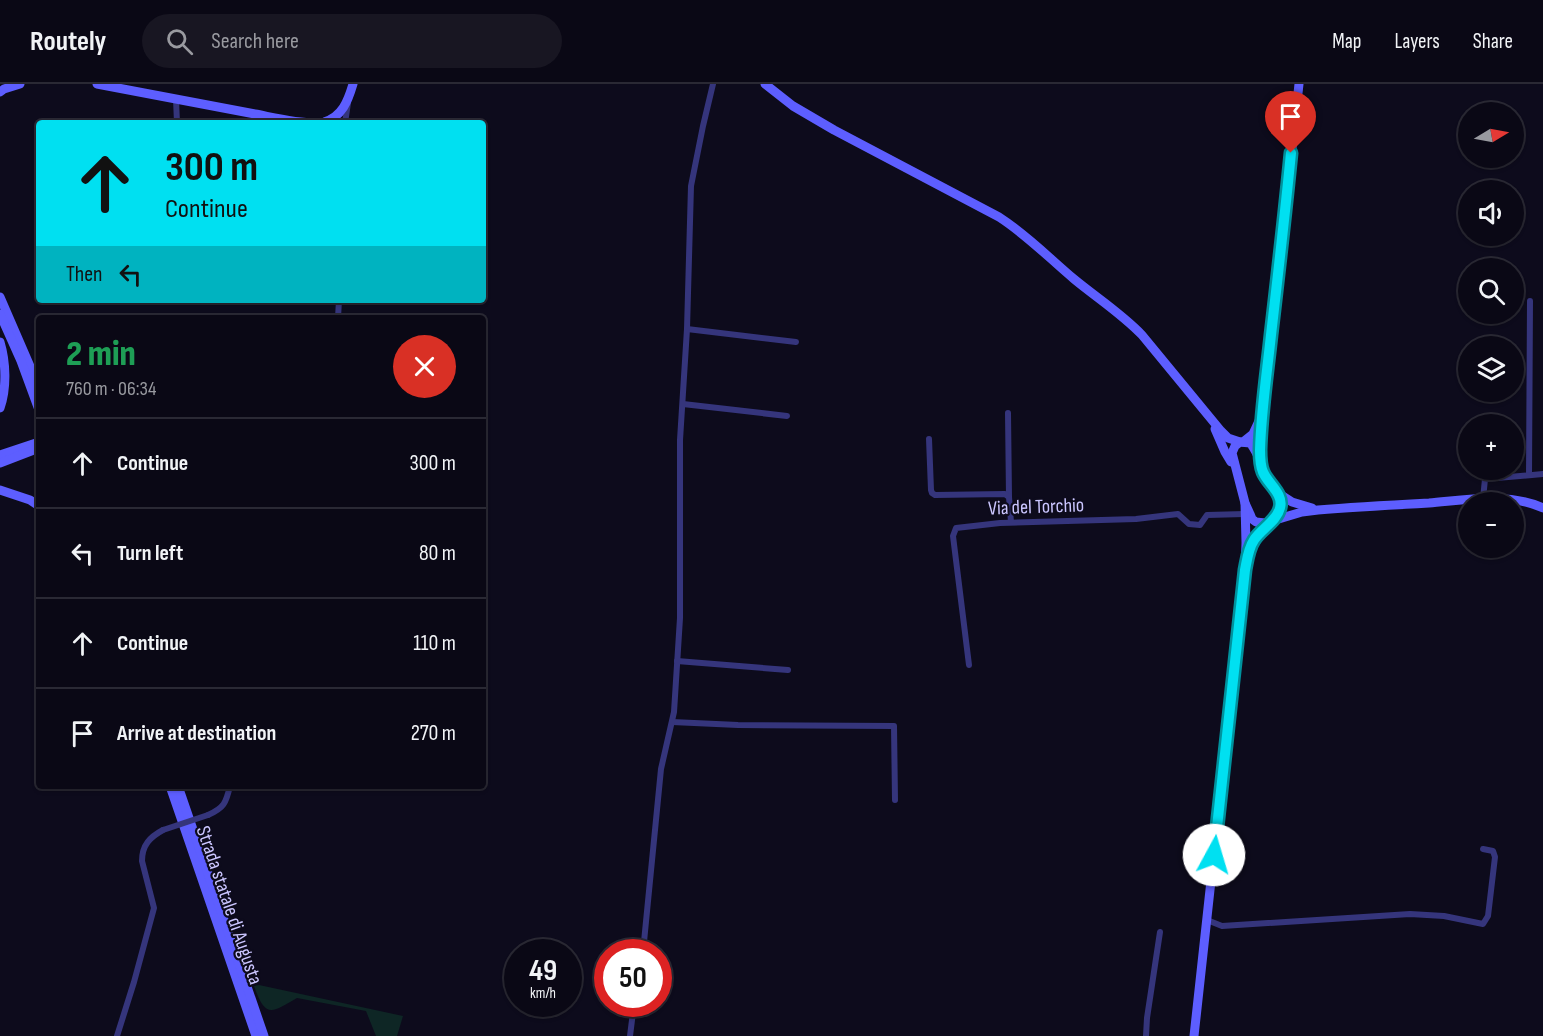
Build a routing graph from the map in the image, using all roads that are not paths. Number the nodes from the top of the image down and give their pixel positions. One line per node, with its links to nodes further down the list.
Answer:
1 (20, 84): 7 (main road)
2 (97, 84): 8 (main road)
3 (353, 84): 9 (main road)
4 (713, 84): 17 (street)
5 (765, 84): 29 (main road)
6 (1299, 84): 25 (main road)
7 (1, 90)
8 (176, 99): 10 (street); 11 (main road)
9 (349, 99): 12 (main road); 13 (street)
10 (177, 120)
11 (294, 120)
12 (326, 120)
13 (346, 120)
14 (0, 297): 20 (main road)
15 (1530, 301): 39 (street)
16 (0, 314): 23 (main road)
17 (687, 329): 19 (street); 24 (street)
18 (0, 342): 26 (main road)
19 (796, 342)
20 (33, 370): 21 (main road); 22 (main road)
21 (36, 376)
22 (36, 378)
23 (36, 402)
24 (683, 404): 28 (street); 54 (street)
25 (1264, 405): 31 (main road); 36 (main road)
26 (0, 408)
27 (1008, 413): 43 (street)
28 (788, 416)
29 (1210, 418): 31 (main road); 37 (main road)
30 (929, 439): 43 (street)
31 (1241, 442): 36 (main road); 37 (main road)
32 (36, 446): 34 (main road)
33 (36, 446): 35 (main road)
34 (0, 456)
35 (0, 463)
36 (1261, 465): 42 (main road)
37 (1235, 469): 46 (main road)
38 (1543, 474): 39 (street)
39 (1528, 475): 41 (street)
40 (0, 490): 47 (main road)
41 (1484, 492)
42 (1278, 493): 49 (main road); 51 (main road)
43 (1009, 497): 52 (street)
44 (1458, 501): 49 (main road)
45 (1524, 502): 48 (main road)
46 (1245, 503): 50 (main road); 51 (main road)
47 (36, 504)
48 (1543, 508)
49 (1318, 510): 51 (main road)
50 (1245, 514): 52 (street, Via del Torchio); 53 (main road)
51 (1272, 521): 53 (main road)
52 (1011, 522): 55 (street, Via del Torchio)
53 (1245, 570): 63 (main road)
54 (677, 661): 56 (street); 57 (street)
55 (969, 665)
56 (788, 670)
57 (672, 722): 61 (street); 65 (street)
58 (171, 789): 68 (main road, Strada statale di Augusta)
59 (179, 789): 69 (main road, Strada statale di Augusta)
60 (229, 789): 67 (street, bridge)
61 (895, 800)
62 (1483, 849): 63 (street)
63 (1207, 920): 72 (main road)
64 (1160, 932): 71 (street)
65 (645, 939)
66 (632, 1017): 70 (street)
67 (117, 1036)
68 (256, 1036)
69 (264, 1036)
70 (630, 1036)
71 (1146, 1036)
72 (1194, 1036)

